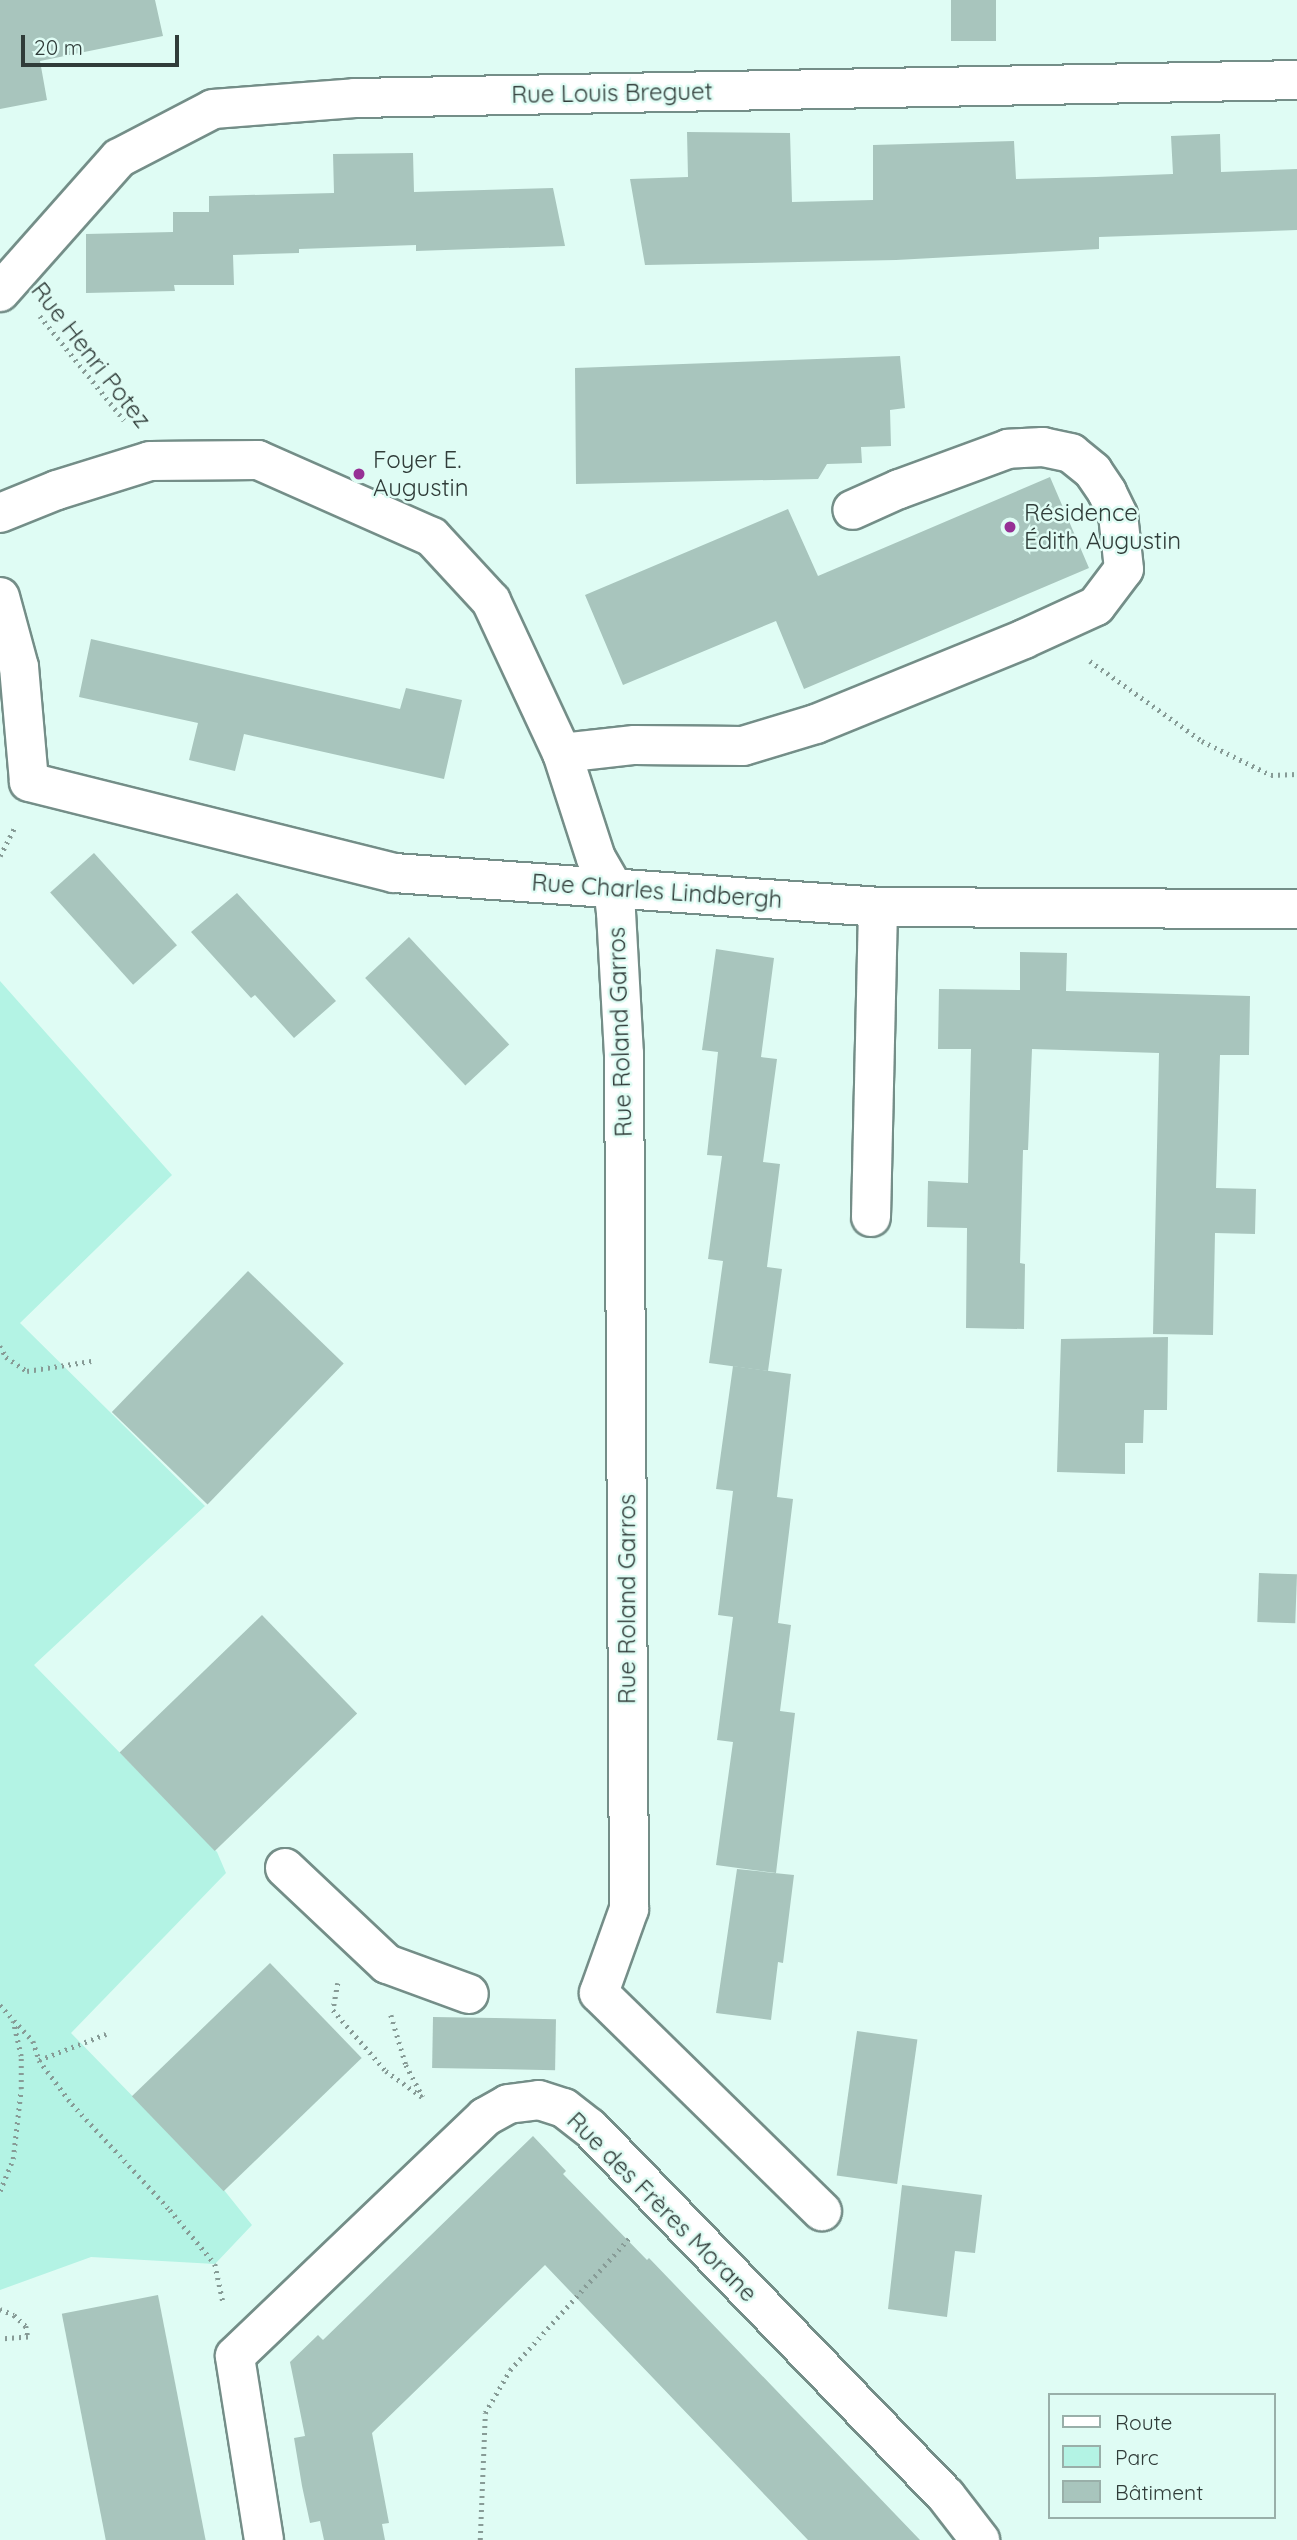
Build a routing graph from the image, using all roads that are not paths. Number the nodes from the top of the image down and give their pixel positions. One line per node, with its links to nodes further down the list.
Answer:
1 (1297, 79): 2 (street, Rue Louis Breguet)
2 (5, 286)
3 (852, 510): 6 (street)
4 (0, 513): 6 (street)
5 (0, 597): 7 (street, Rue Charles Lindbergh)
6 (562, 753): 7 (street)
7 (613, 888): 8 (street, Rue Charles Lindbergh); 13 (street, Rue Roland Garros)
8 (878, 907): 9 (street, Rue Charles Lindbergh); 10 (street)
9 (1297, 909)
10 (871, 1217)
11 (285, 1868): 12 (street)
12 (469, 1994)
13 (822, 2211)
14 (264, 2540): 15 (street, Rue des Frères Morane)
15 (980, 2540)

